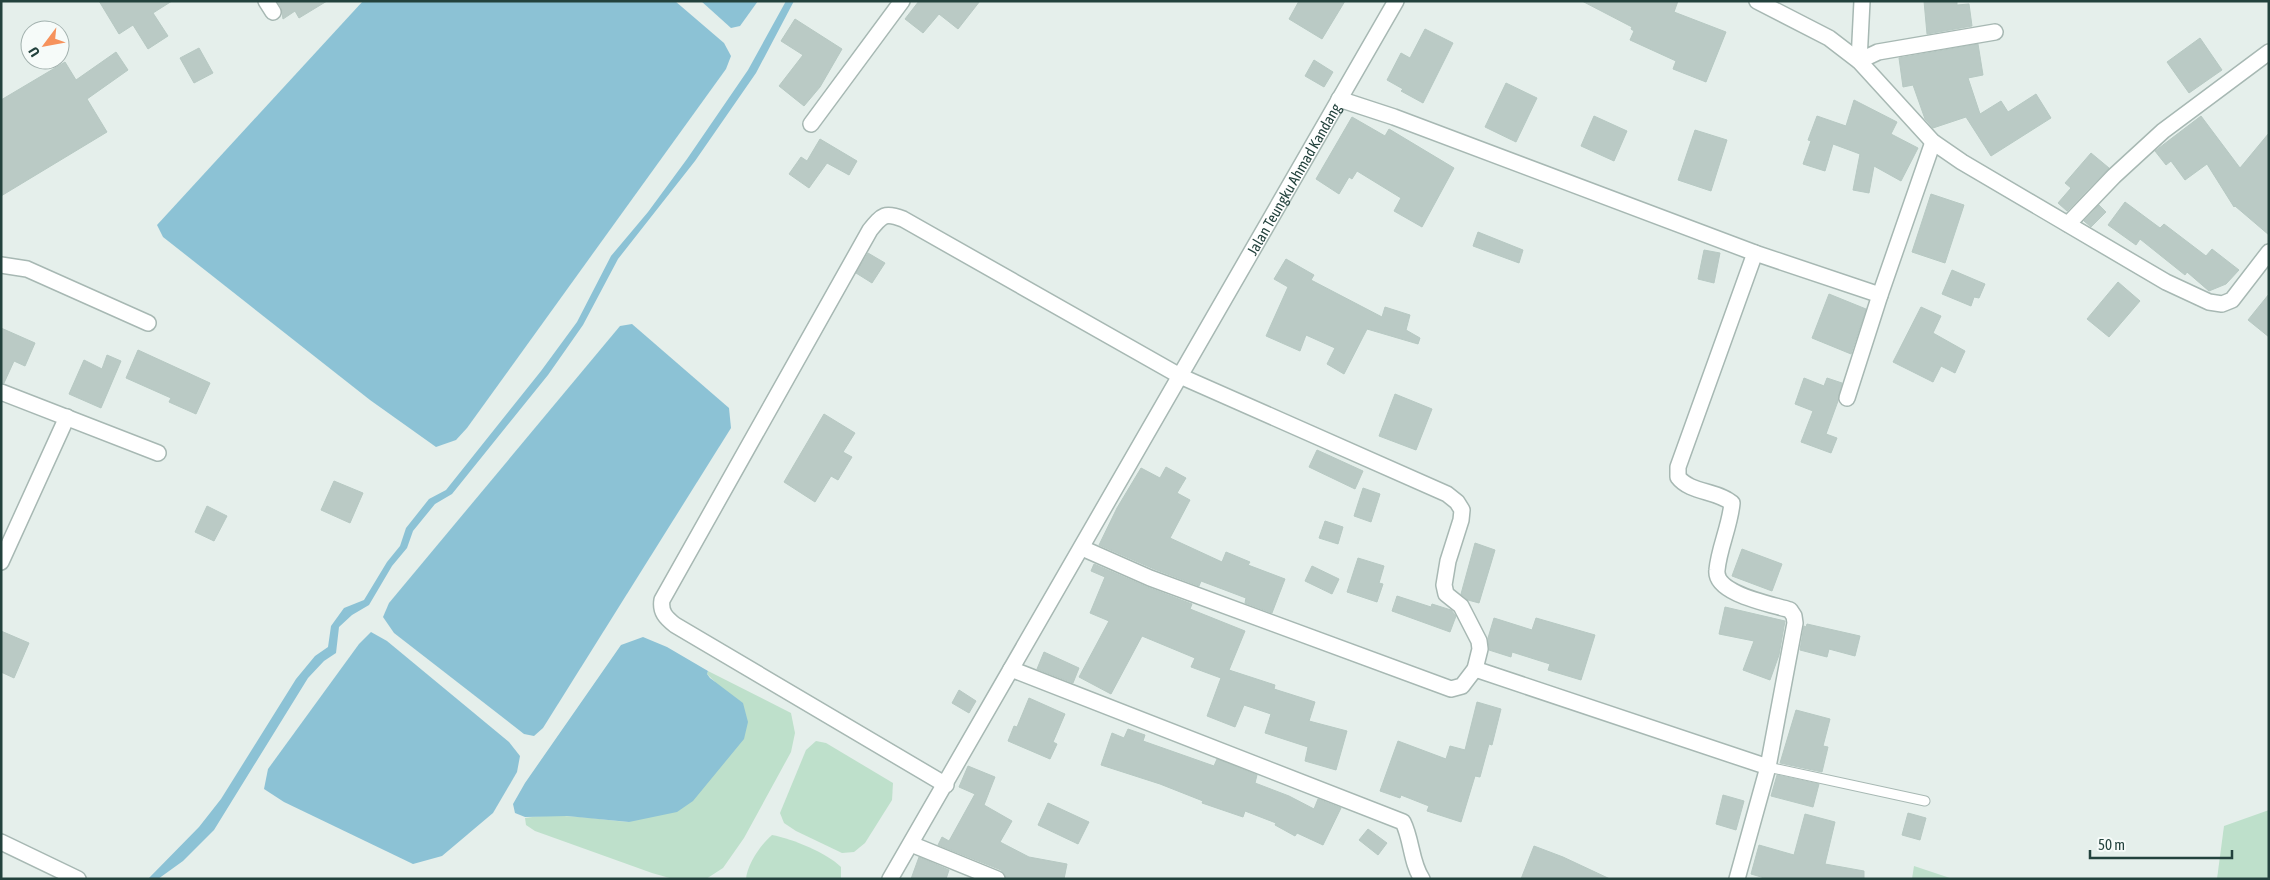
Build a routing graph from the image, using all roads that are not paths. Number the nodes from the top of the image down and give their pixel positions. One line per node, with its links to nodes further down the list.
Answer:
1 (902, 1): 9 (street)
2 (1396, 1): 8 (street, Jalan Teungku Ahmad Kandang)
3 (1757, 1): 7 (street)
4 (1862, 1): 7 (street)
5 (1995, 32): 7 (street)
6 (2269, 52): 11 (street)
7 (1859, 61): 10 (street)
8 (1339, 99): 13 (street); 17 (street, Jalan Teungku Ahmad Kandang)
9 (811, 124)
10 (1933, 142): 11 (street); 15 (street)
11 (2068, 224): 12 (street)
12 (2269, 252)
13 (1754, 253): 15 (street); 26 (street)
14 (1, 265): 16 (street)
15 (1880, 295): 19 (street)
16 (148, 323)
17 (1180, 376): 22 (street, Jalan Teungku Ahmad Kandang); 25 (street); 27 (street)
18 (1, 392): 20 (street)
19 (1847, 398)
20 (67, 417): 21 (street); 23 (street)
21 (158, 453)
22 (1082, 548): 24 (street, Jalan Teungku Ahmad Kandang); 25 (street)
23 (1, 562)
24 (1011, 669): 27 (street, Jalan Teungku Ahmad Kandang); 34 (street)
25 (1475, 669): 26 (street)
26 (1768, 767): 28 (lane); 35 (street)
27 (946, 785): 30 (street, Jalan Teungku Ahmad Kandang)
28 (1925, 801)
29 (1, 842): 31 (street)
30 (911, 844): 32 (street, Jalan Teungku Ahmad Kandang); 33 (street)
31 (78, 879)
32 (890, 879)
33 (997, 879)
34 (1422, 879)
35 (1737, 879)

